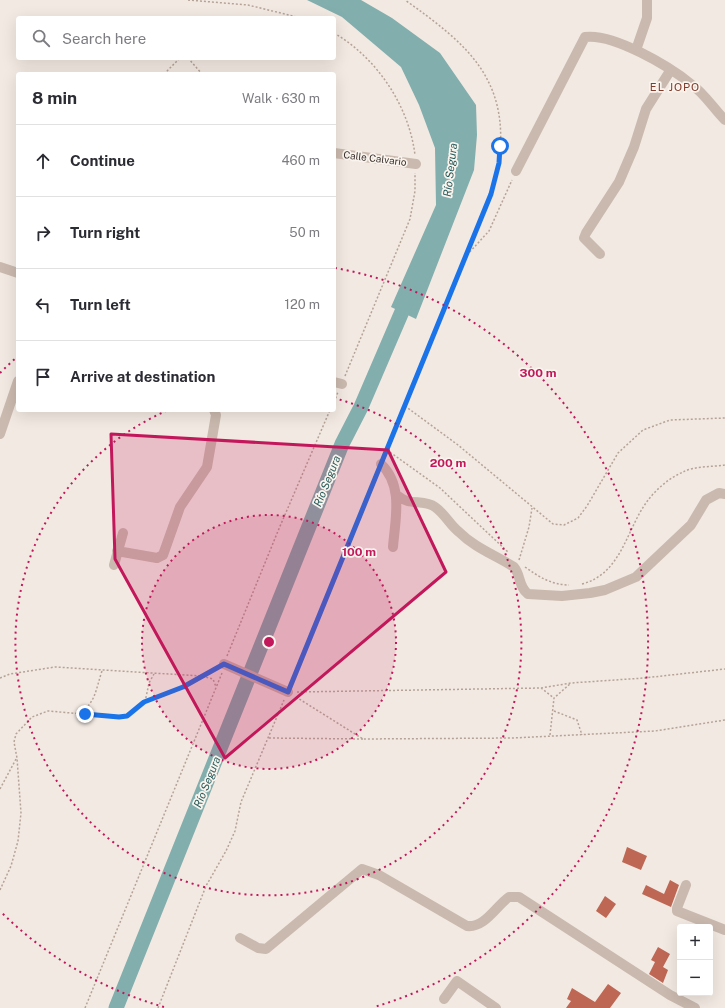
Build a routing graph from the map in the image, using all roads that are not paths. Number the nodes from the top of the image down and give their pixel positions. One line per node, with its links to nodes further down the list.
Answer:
1 (647, 0): 2 (street)
2 (636, 50): 3 (street); 7 (street)
3 (670, 71): 4 (street); 8 (street)
4 (725, 120)
5 (336, 153): 6 (street, Calle Calvario)
6 (416, 164)
7 (516, 171)
8 (600, 254)
9 (0, 266): 10 (street)
10 (16, 272)
11 (16, 387): 13 (street)
12 (215, 412): 19 (street)
13 (0, 434)
14 (381, 464): 16 (street)
15 (725, 494): 16 (street)
16 (398, 496): 18 (street)
17 (123, 533): 19 (street)
18 (392, 547)
19 (117, 551): 20 (street)
20 (114, 565)
21 (224, 664): 22 (street)
22 (288, 692)
23 (686, 885): 24 (street)
24 (725, 930)
25 (240, 938): 28 (street)
26 (444, 999): 27 (street)
27 (496, 1008)
28 (695, 1008)

